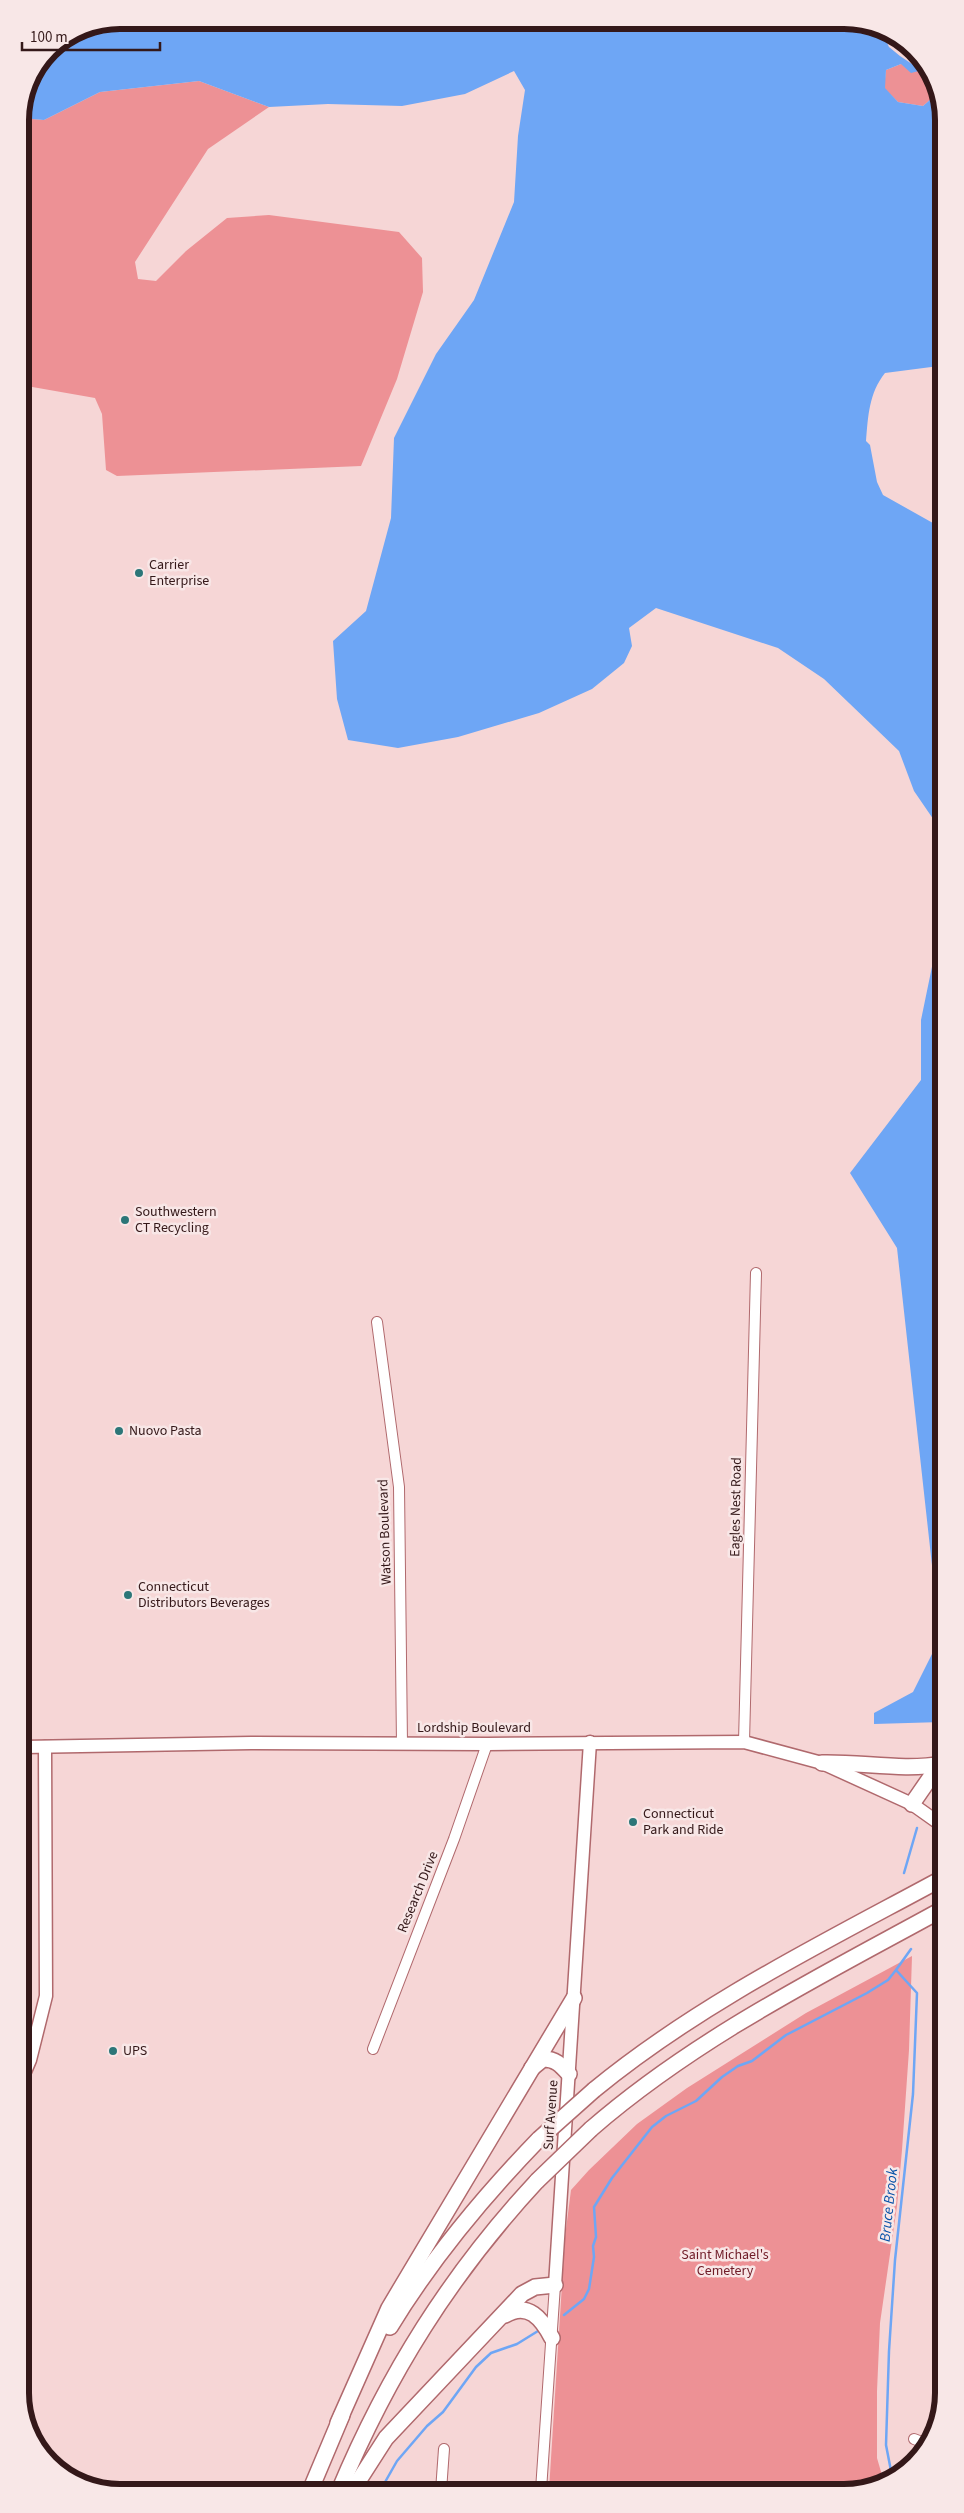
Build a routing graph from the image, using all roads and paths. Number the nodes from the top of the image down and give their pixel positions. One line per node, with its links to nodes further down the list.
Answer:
1 (756, 1273): 4 (street, Eagles Nest Road)
2 (377, 1322): 5 (street, Watson Boulevard)
3 (590, 1742): 4 (main road, Lordship Boulevard); 6 (main road, Lordship Boulevard); 16 (main road, Surf Avenue)
4 (744, 1742): 9 (main road, Lordship Boulevard)
5 (402, 1744): 6 (main road, Lordship Boulevard); 8 (main road, Lordship Boulevard)
6 (487, 1744): 17 (street, Research Drive)
7 (29, 1747): 8 (main road, Lordship Boulevard)
8 (45, 1747): 18 (main road)
9 (822, 1763): 10 (highway); 12 (main road, Lordship Boulevard)
10 (935, 1766)
11 (935, 1773): 12 (highway)
12 (912, 1804): 13 (main road, Lordship Boulevard)
13 (935, 1820)
14 (935, 1882): 24 (highway, bridge)
15 (935, 1914): 29 (highway, bridge)
16 (574, 1998): 19 (highway); 20 (main road, Surf Avenue)
17 (373, 2049)
18 (29, 2062)
19 (530, 2070): 20 (highway); 24 (highway)
20 (569, 2074): 21 (main road, Surf Avenue)
21 (554, 2285): 22 (highway); 23 (street, Surf Avenue)
22 (501, 2317): 23 (highway); 30 (highway)
23 (552, 2338): 32 (street, Surf Avenue)
24 (338, 2423): 28 (highway)
25 (914, 2438): 26 (street)
26 (922, 2441)
27 (444, 2449): 31 (street)
28 (313, 2484)
29 (342, 2484)
30 (356, 2484)
31 (442, 2484)
32 (541, 2484)

